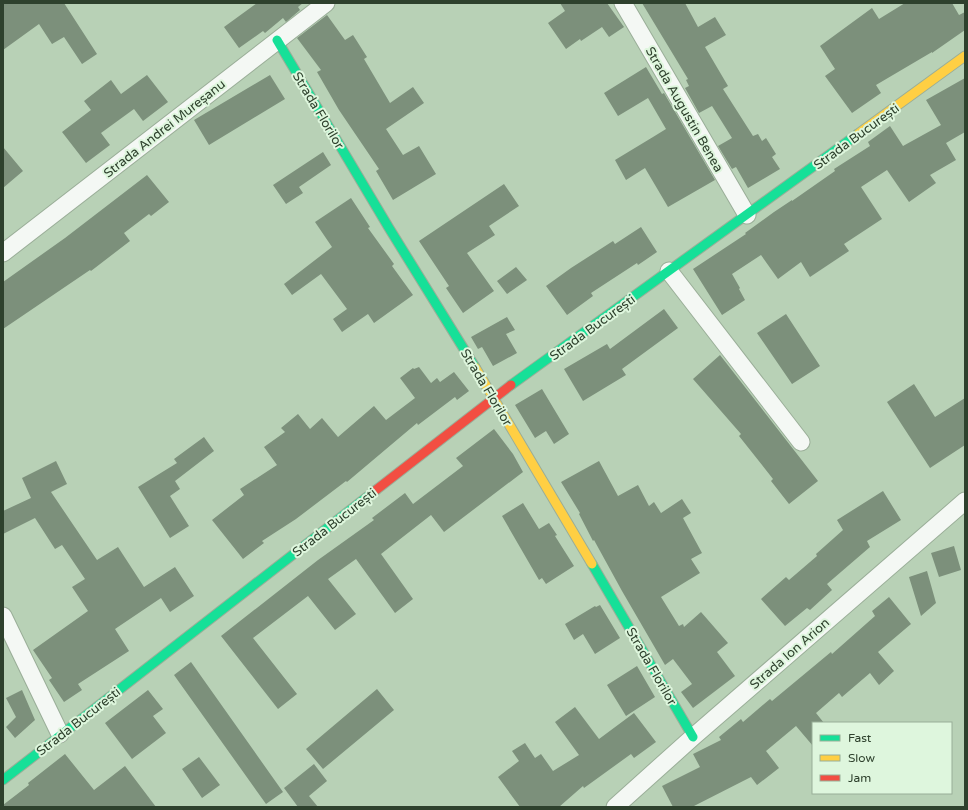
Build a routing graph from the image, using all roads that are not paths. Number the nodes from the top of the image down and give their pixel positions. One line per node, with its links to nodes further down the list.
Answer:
1 (326, 3): 3 (street, Strada Andrei Mureșanu)
2 (623, 3): 5 (street, Strada Augustin Benea)
3 (277, 40): 6 (street, Strada Andrei Mureșanu); 8 (main road, Strada Florilor)
4 (965, 56): 5 (main road, Strada București)
5 (747, 215): 7 (main road, Strada București)
6 (3, 253)
7 (669, 271): 8 (main road, Strada București); 9 (street)
8 (494, 398): 12 (main road, Strada București); 13 (main road, Strada Florilor)
9 (801, 442)
10 (965, 501): 13 (street, Strada Ion Arion)
11 (3, 616): 12 (street)
12 (60, 734): 14 (main road, Strada București)
13 (693, 737): 15 (street, Strada Ion Arion)
14 (3, 780)
15 (615, 807)

